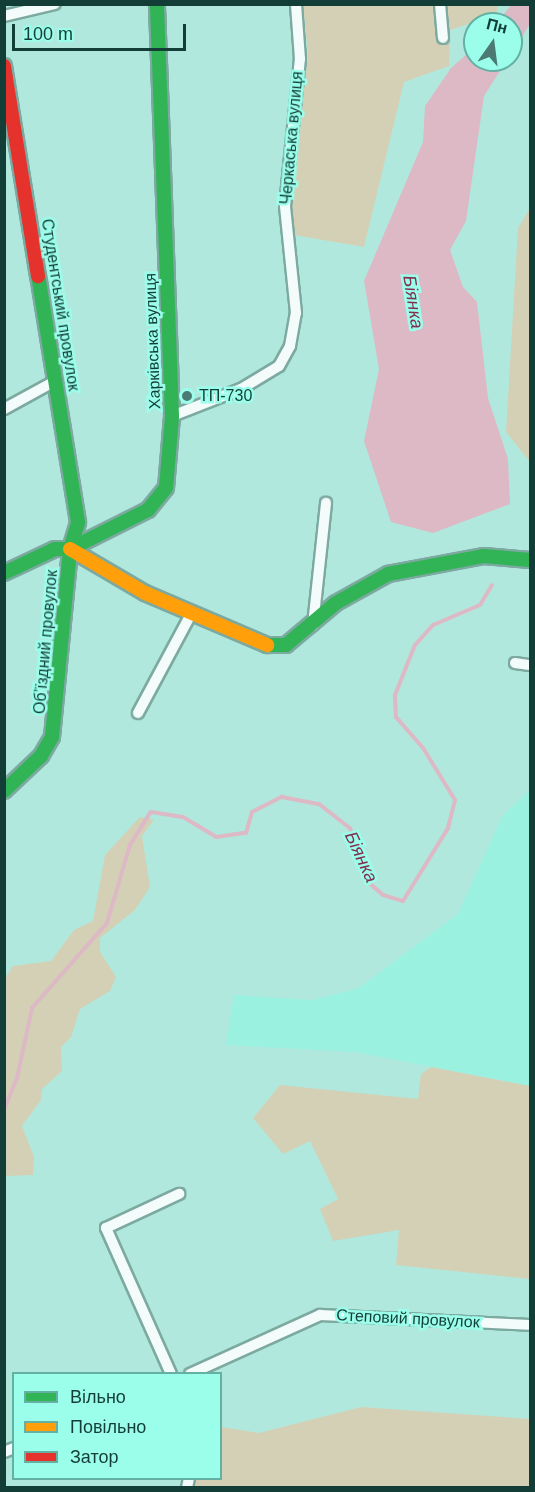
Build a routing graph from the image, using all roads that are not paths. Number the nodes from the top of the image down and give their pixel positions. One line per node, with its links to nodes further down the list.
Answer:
1 (56, 4): 5 (street)
2 (157, 4): 10 (street, Харківська вулиця)
3 (296, 4): 10 (street, Черкаська вулиця)
4 (440, 4): 6 (street)
5 (4, 16)
6 (443, 38)
7 (4, 66): 8 (street, Студентський провулок)
8 (55, 381): 9 (street); 12 (street, Студентський провулок)
9 (4, 409)
10 (172, 416): 12 (street, Харківська вулиця)
11 (326, 503): 16 (street)
12 (70, 549): 14 (street, Харківська вулиця); 15 (street); 20 (street, Обʼїздний провулок)
13 (528, 560): 16 (street)
14 (4, 573)
15 (191, 614): 16 (street); 19 (street)
16 (313, 625)
17 (515, 663): 18 (street)
18 (531, 665)
19 (138, 713)
20 (4, 791)
21 (179, 1194): 24 (street)
22 (531, 1325): 23 (street, Степовий провулок)
23 (201, 1371)
24 (170, 1372)

